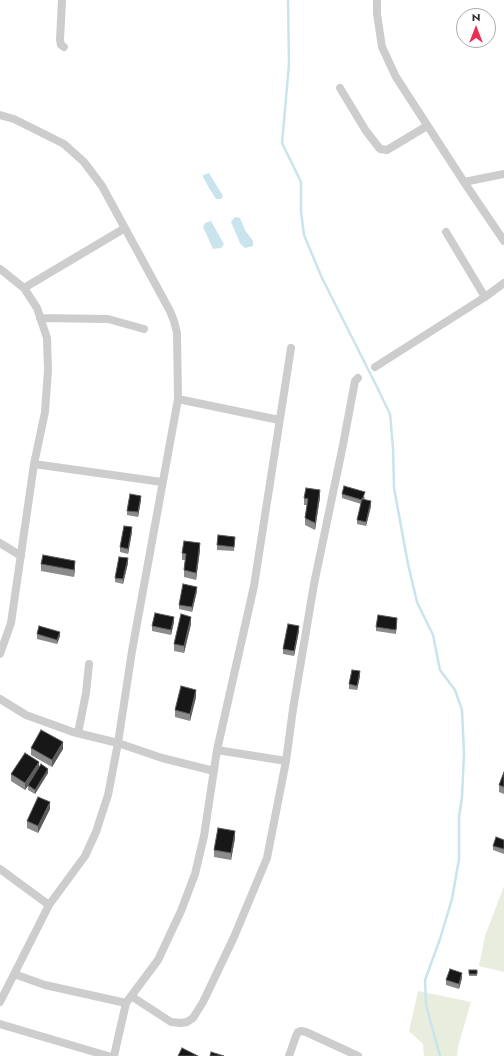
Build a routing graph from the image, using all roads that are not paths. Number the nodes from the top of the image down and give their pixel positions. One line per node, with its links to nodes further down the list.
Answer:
1 (62, 0): 3 (street)
2 (377, 0): 6 (street)
3 (64, 47)
4 (340, 88): 6 (street)
5 (0, 115): 9 (street)
6 (427, 126): 8 (street)
7 (504, 174): 8 (street)
8 (464, 182): 11 (street)
9 (125, 228): 14 (street); 21 (street)
10 (446, 232): 15 (street)
11 (504, 241)
12 (0, 269): 14 (street)
13 (504, 283): 15 (street)
14 (24, 288): 16 (street)
15 (485, 297): 19 (street)
16 (40, 318): 17 (street); 23 (street)
17 (144, 329)
18 (291, 348): 22 (street)
19 (375, 367)
20 (358, 378): 33 (street)
21 (178, 399): 22 (street); 24 (street)
22 (279, 420): 32 (street)
23 (34, 464): 24 (street); 26 (street)
24 (162, 482): 31 (street)
25 (0, 543): 26 (street)
26 (20, 556): 27 (street)
27 (0, 654)
28 (89, 664): 30 (street)
29 (0, 699): 30 (street)
30 (78, 733): 31 (street)
31 (118, 743): 34 (street); 36 (street)
32 (217, 750): 33 (street); 34 (street)
33 (286, 761): 38 (street)
34 (214, 772): 38 (street)
35 (0, 869): 36 (street)
36 (49, 905): 37 (street)
37 (14, 974): 39 (street); 40 (street)
38 (131, 996): 40 (street)
39 (0, 1002)
40 (126, 1003): 43 (street)
41 (0, 1024): 42 (street)
42 (108, 1056)
43 (114, 1056)
44 (289, 1056): 45 (street)
45 (358, 1056)

